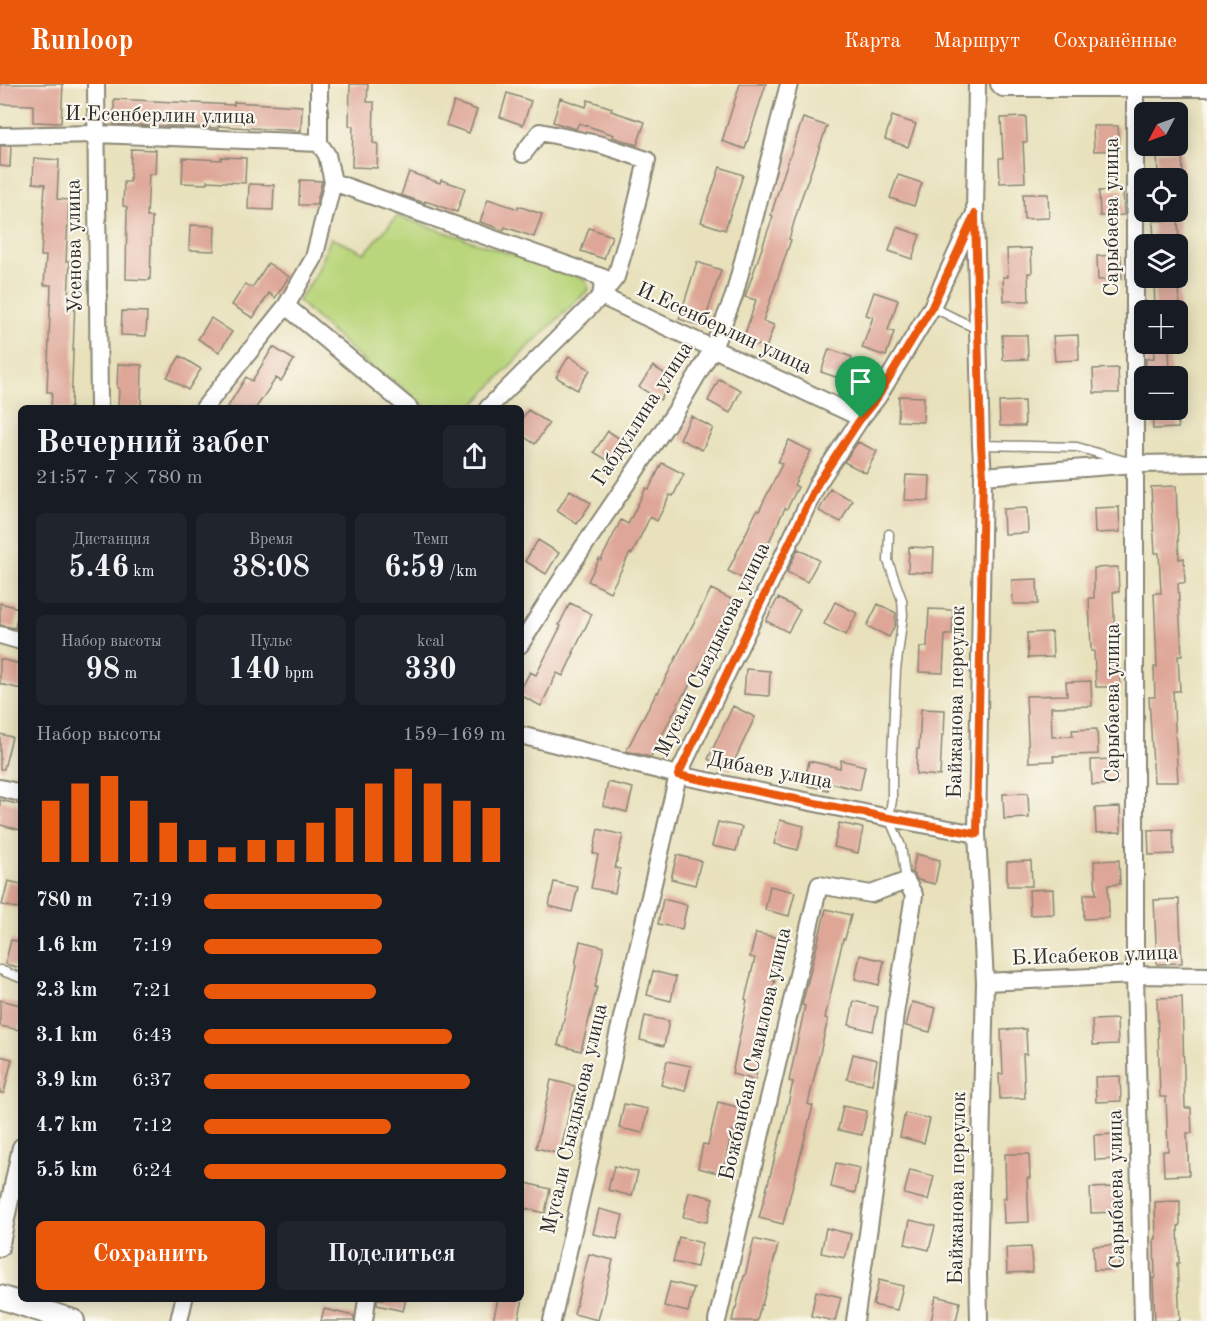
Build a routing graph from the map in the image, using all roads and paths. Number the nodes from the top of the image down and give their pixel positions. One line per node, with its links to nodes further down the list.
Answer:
1 (96, 84): 8 (street, Усенова улица)
2 (319, 84): 10 (street)
3 (789, 84): 18 (street, Габдуллина улица)
4 (977, 84): 13 (street, Байжанова переулок)
5 (999, 84): 6 (street)
6 (1135, 86): 7 (street); 26 (street, Сарыбаева улица)
7 (1207, 88)
8 (96, 134): 9 (street, И.Есенберлин улица); 10 (street, И.Есенберлин улица); 19 (street, Усенова улица)
9 (0, 136)
10 (319, 143): 12 (street)
11 (523, 154): 14 (street, И.Есенберлин улица)
12 (333, 182): 14 (street, И.Есенберлин улица); 15 (street)
13 (975, 214): 16 (street, Мусали Сыздыкова улица); 17 (street, Байжанова переулок)
14 (601, 296): 18 (street, И.Есенберлин улица); 22 (street)
15 (286, 306): 20 (street); 21 (street)
16 (932, 307): 17 (lane); 23 (street, Мусали Сыздыкова улица)
17 (978, 329): 24 (street, Байжанова переулок)
18 (712, 348): 23 (street, И.Есенберлин улица); 30 (street, Габдуллина улица)
19 (99, 405)
20 (206, 405)
21 (405, 405)
22 (491, 405)
23 (861, 418): 33 (street, Мусали Сыздыкова улица)
24 (981, 445): 26 (lane); 27 (street, Байжанова переулок)
25 (1207, 463): 26 (street)
26 (1135, 464): 27 (street); 40 (street, Сарыбаева улица)
27 (983, 476): 37 (street, Байжанова переулок)
28 (889, 534): 36 (lane)
29 (0, 635): 31 (street)
30 (524, 639)
31 (18, 640)
32 (524, 736): 33 (street, Дибаев улица)
33 (678, 775): 36 (street, Дибаев улица); 52 (street, Мусали Сыздыкова улица)
34 (0, 788): 35 (street)
35 (18, 792)
36 (889, 818): 37 (street, Дибаев улица); 38 (lane)
37 (977, 834): 43 (street, Байжанова переулок)
38 (906, 881): 53 (street, Божбанбая Смаилова улица); 54 (street)
39 (0, 970): 42 (lane)
40 (1135, 975): 41 (street, Б.Исабеков улица); 43 (street, Б.Исабеков улица); 56 (street, Сарыбаева улица)
41 (1207, 976)
42 (18, 977)
43 (985, 982): 55 (street, Байжанова переулок)
44 (18, 1161): 45 (street)
45 (0, 1248)
46 (0, 1297): 49 (main road)
47 (183, 1302): 50 (street)
48 (367, 1302): 51 (street)
49 (73, 1321)
50 (179, 1321)
51 (364, 1321)
52 (552, 1321)
53 (717, 1321)
54 (855, 1321)
55 (979, 1321)
56 (1143, 1321)

